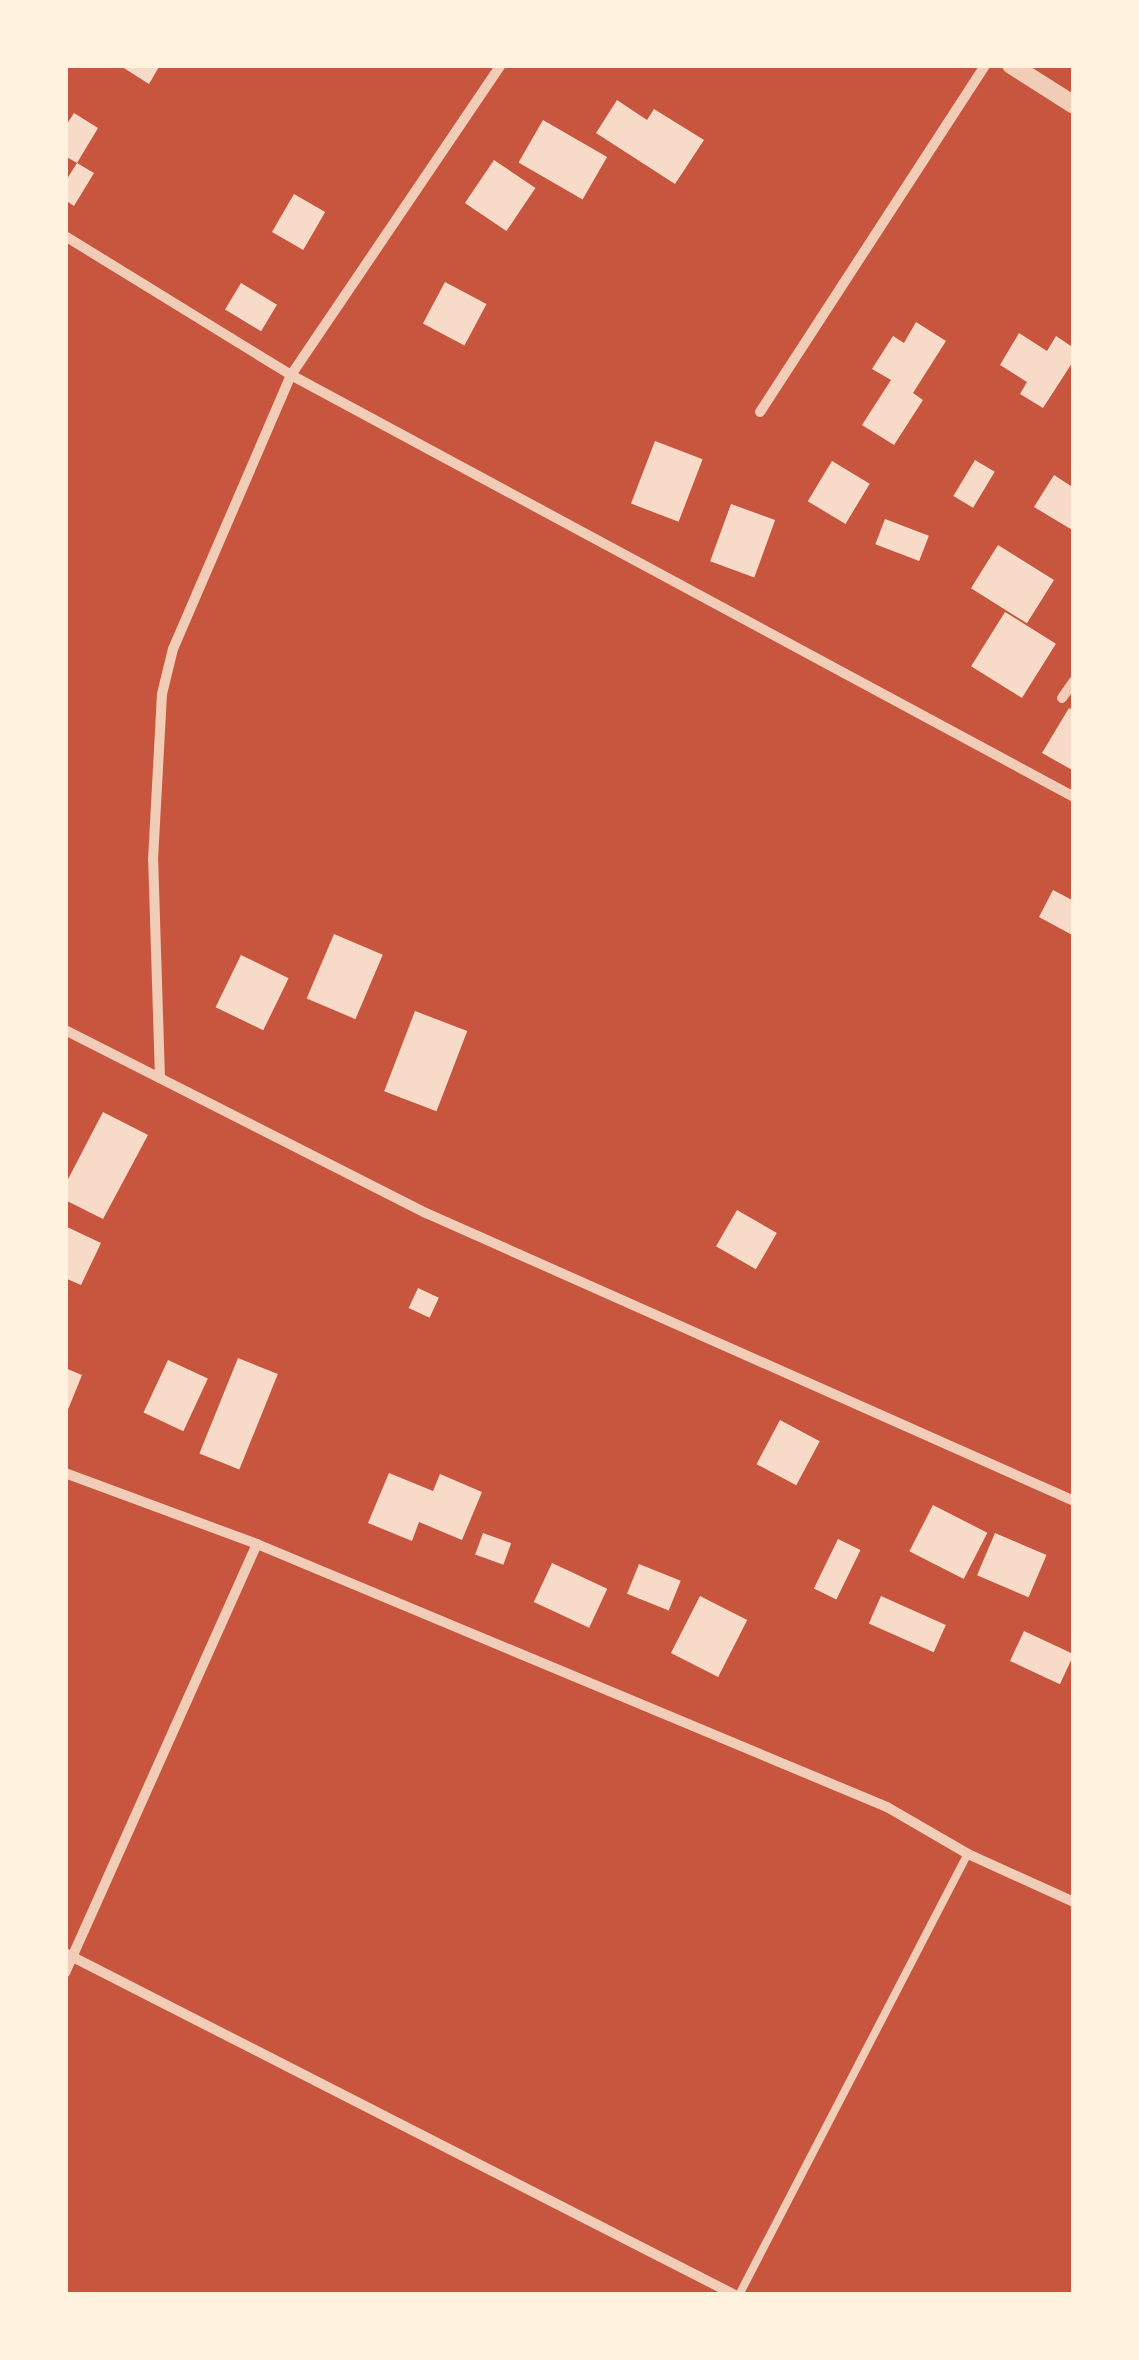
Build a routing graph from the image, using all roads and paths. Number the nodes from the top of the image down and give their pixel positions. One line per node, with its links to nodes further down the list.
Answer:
1 (501, 65): 6 (street)
2 (985, 65): 7 (street)
3 (1010, 65): 4 (street)
4 (1074, 105)
5 (65, 236): 6 (street)
6 (292, 375): 10 (street); 12 (street)
7 (760, 412)
8 (1074, 681): 9 (street)
9 (1062, 698)
10 (1074, 797)
11 (65, 1030): 12 (street)
12 (160, 1078): 14 (street)
13 (65, 1473): 15 (street)
14 (1074, 1501)
15 (257, 1544): 16 (street); 18 (street)
16 (968, 1854): 17 (street); 20 (lane)
17 (1074, 1902)
18 (69, 1955): 19 (street); 20 (street)
19 (65, 1973)
20 (737, 2295)

